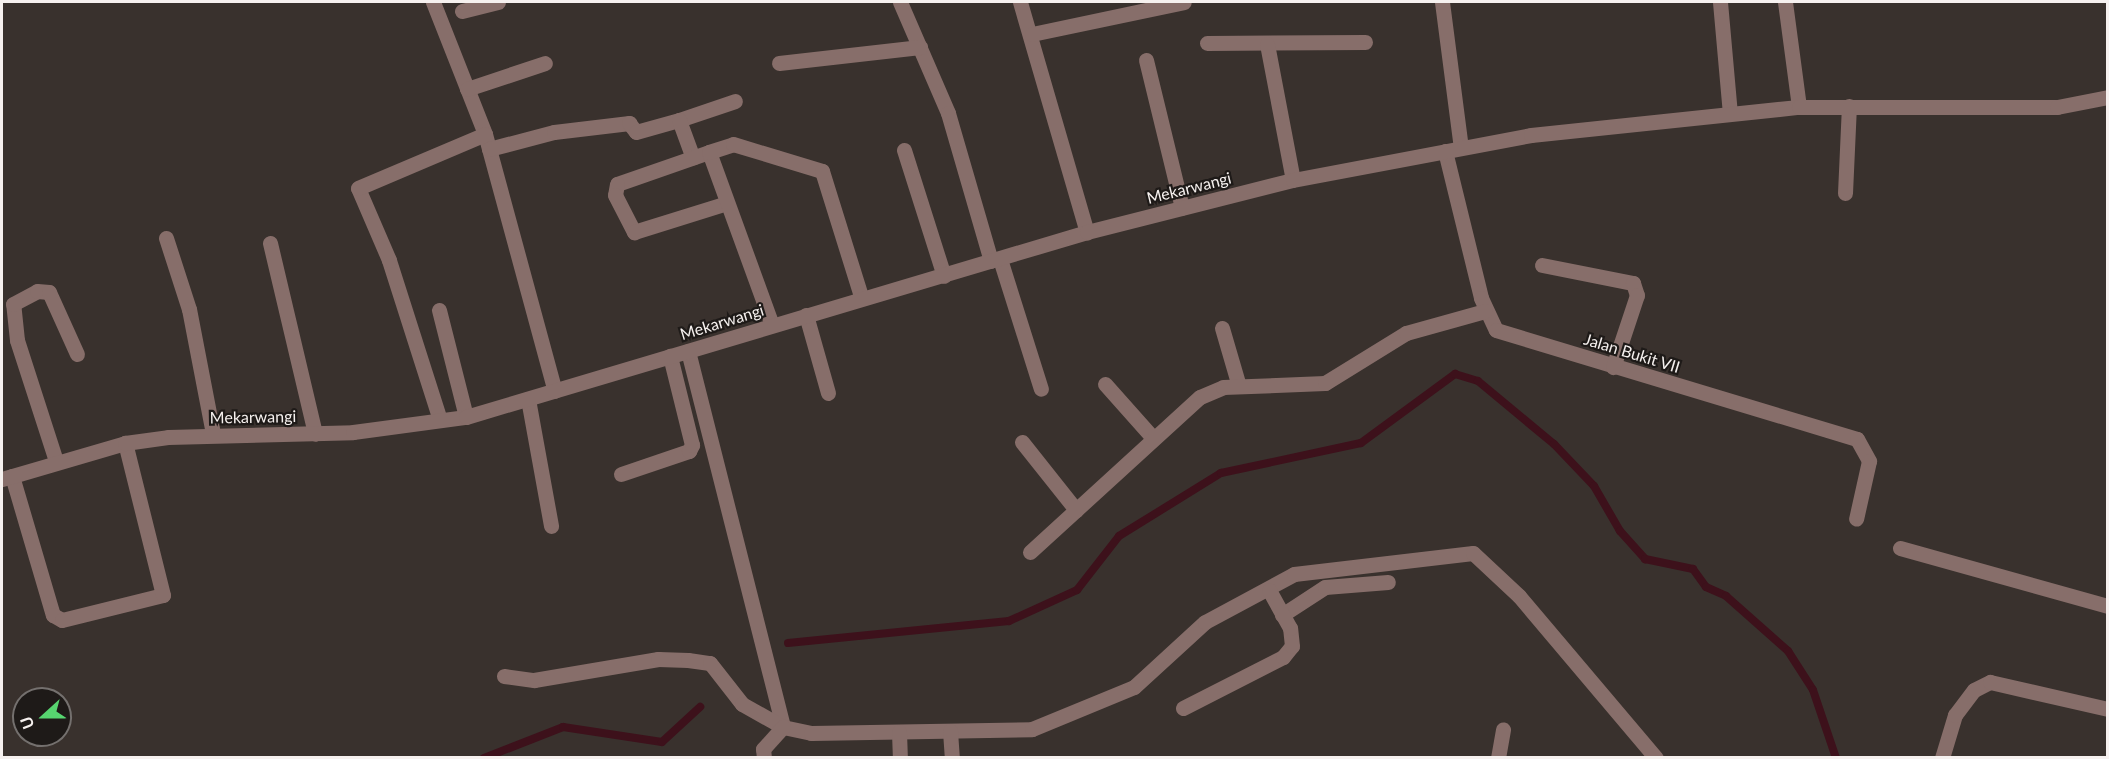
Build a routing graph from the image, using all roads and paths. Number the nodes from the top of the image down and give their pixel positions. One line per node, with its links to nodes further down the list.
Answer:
1 (434, 2): 18 (street)
2 (498, 2): 9 (street)
3 (900, 2): 14 (street)
4 (1020, 2): 10 (street)
5 (1184, 2): 10 (street)
6 (1442, 2): 26 (street)
7 (1720, 2): 23 (street)
8 (1785, 2): 22 (street)
9 (462, 11)
10 (1032, 34): 35 (street)
11 (1365, 42): 13 (street)
12 (1206, 44): 13 (street)
13 (1267, 44): 31 (street)
14 (920, 47): 17 (street); 38 (street)
15 (1146, 60): 34 (street)
16 (545, 63): 18 (street)
17 (779, 63)
18 (466, 89): 25 (street)
19 (2108, 97): 21 (street, Mekarwangi)
20 (735, 101): 24 (street)
21 (1849, 106): 22 (street, Mekarwangi); 32 (street)
22 (1799, 107): 23 (street, Mekarwangi)
23 (1730, 113): 26 (street, Mekarwangi)
24 (679, 120): 25 (street); 30 (street)
25 (487, 142): 54 (street); 58 (street)
26 (1461, 148): 28 (street, Mekarwangi)
27 (904, 150): 40 (street)
28 (1446, 151): 31 (street, Mekarwangi); 43 (street, Jalan Bukit VII)
29 (710, 152): 30 (street); 33 (street); 41 (street)
30 (693, 158): 33 (street)
31 (1293, 180): 34 (street, Mekarwangi)
32 (1845, 193)
33 (727, 203): 45 (street)
34 (1182, 208): 35 (street, Mekarwangi)
35 (1088, 232): 38 (street, Mekarwangi)
36 (166, 238): 59 (street)
37 (270, 243): 60 (street)
38 (995, 260): 40 (street, Mekarwangi); 53 (street)
39 (1542, 266): 50 (street)
40 (944, 276): 41 (street, Mekarwangi)
41 (861, 296): 44 (street, Mekarwangi)
42 (439, 310): 57 (street)
43 (1485, 311): 50 (street, Jalan Bukit VII); 52 (street)
44 (806, 315): 45 (street, Mekarwangi); 55 (street)
45 (772, 325): 47 (street, Mekarwangi)
46 (1222, 328): 52 (street)
47 (688, 351): 49 (street, Mekarwangi); 79 (street)
48 (77, 354): 64 (street)
49 (670, 356): 54 (street, Mekarwangi); 65 (street)
50 (1613, 367): 68 (street, Jalan Bukit VII)
51 (1105, 384): 61 (street)
52 (1239, 386): 61 (street)
53 (1041, 389)
54 (555, 391): 56 (street, Mekarwangi)
55 (828, 393)
56 (528, 399): 57 (street, Mekarwangi); 69 (street)
57 (466, 417): 58 (street, Mekarwangi)
58 (440, 420): 60 (street, Mekarwangi)
59 (213, 434): 60 (street, Mekarwangi); 63 (street, Mekarwangi)
60 (315, 434)
61 (1153, 438): 67 (street)
62 (1022, 442): 67 (street)
63 (125, 443): 64 (street, Mekarwangi); 66 (street)
64 (56, 461): 66 (street, Mekarwangi)
65 (621, 474)
66 (7, 477)
67 (1076, 510): 71 (street)
68 (1856, 519)
69 (551, 526)
70 (1900, 548): 74 (street)
71 (1029, 552)
72 (1388, 582): 75 (street)
73 (1269, 590): 75 (street); 81 (street); 87 (street)
74 (2108, 606)
75 (1282, 615): 77 (street)
76 (504, 676): 79 (street)
77 (1183, 708)
78 (2108, 709): 88 (street)
79 (783, 727): 82 (street); 83 (street)
80 (1503, 729): 86 (street)
81 (950, 731): 82 (street); 85 (street)
82 (899, 732): 84 (street)
83 (764, 758)
84 (900, 758)
85 (952, 758)
86 (1498, 758)
87 (1656, 758)
88 (1942, 758)

